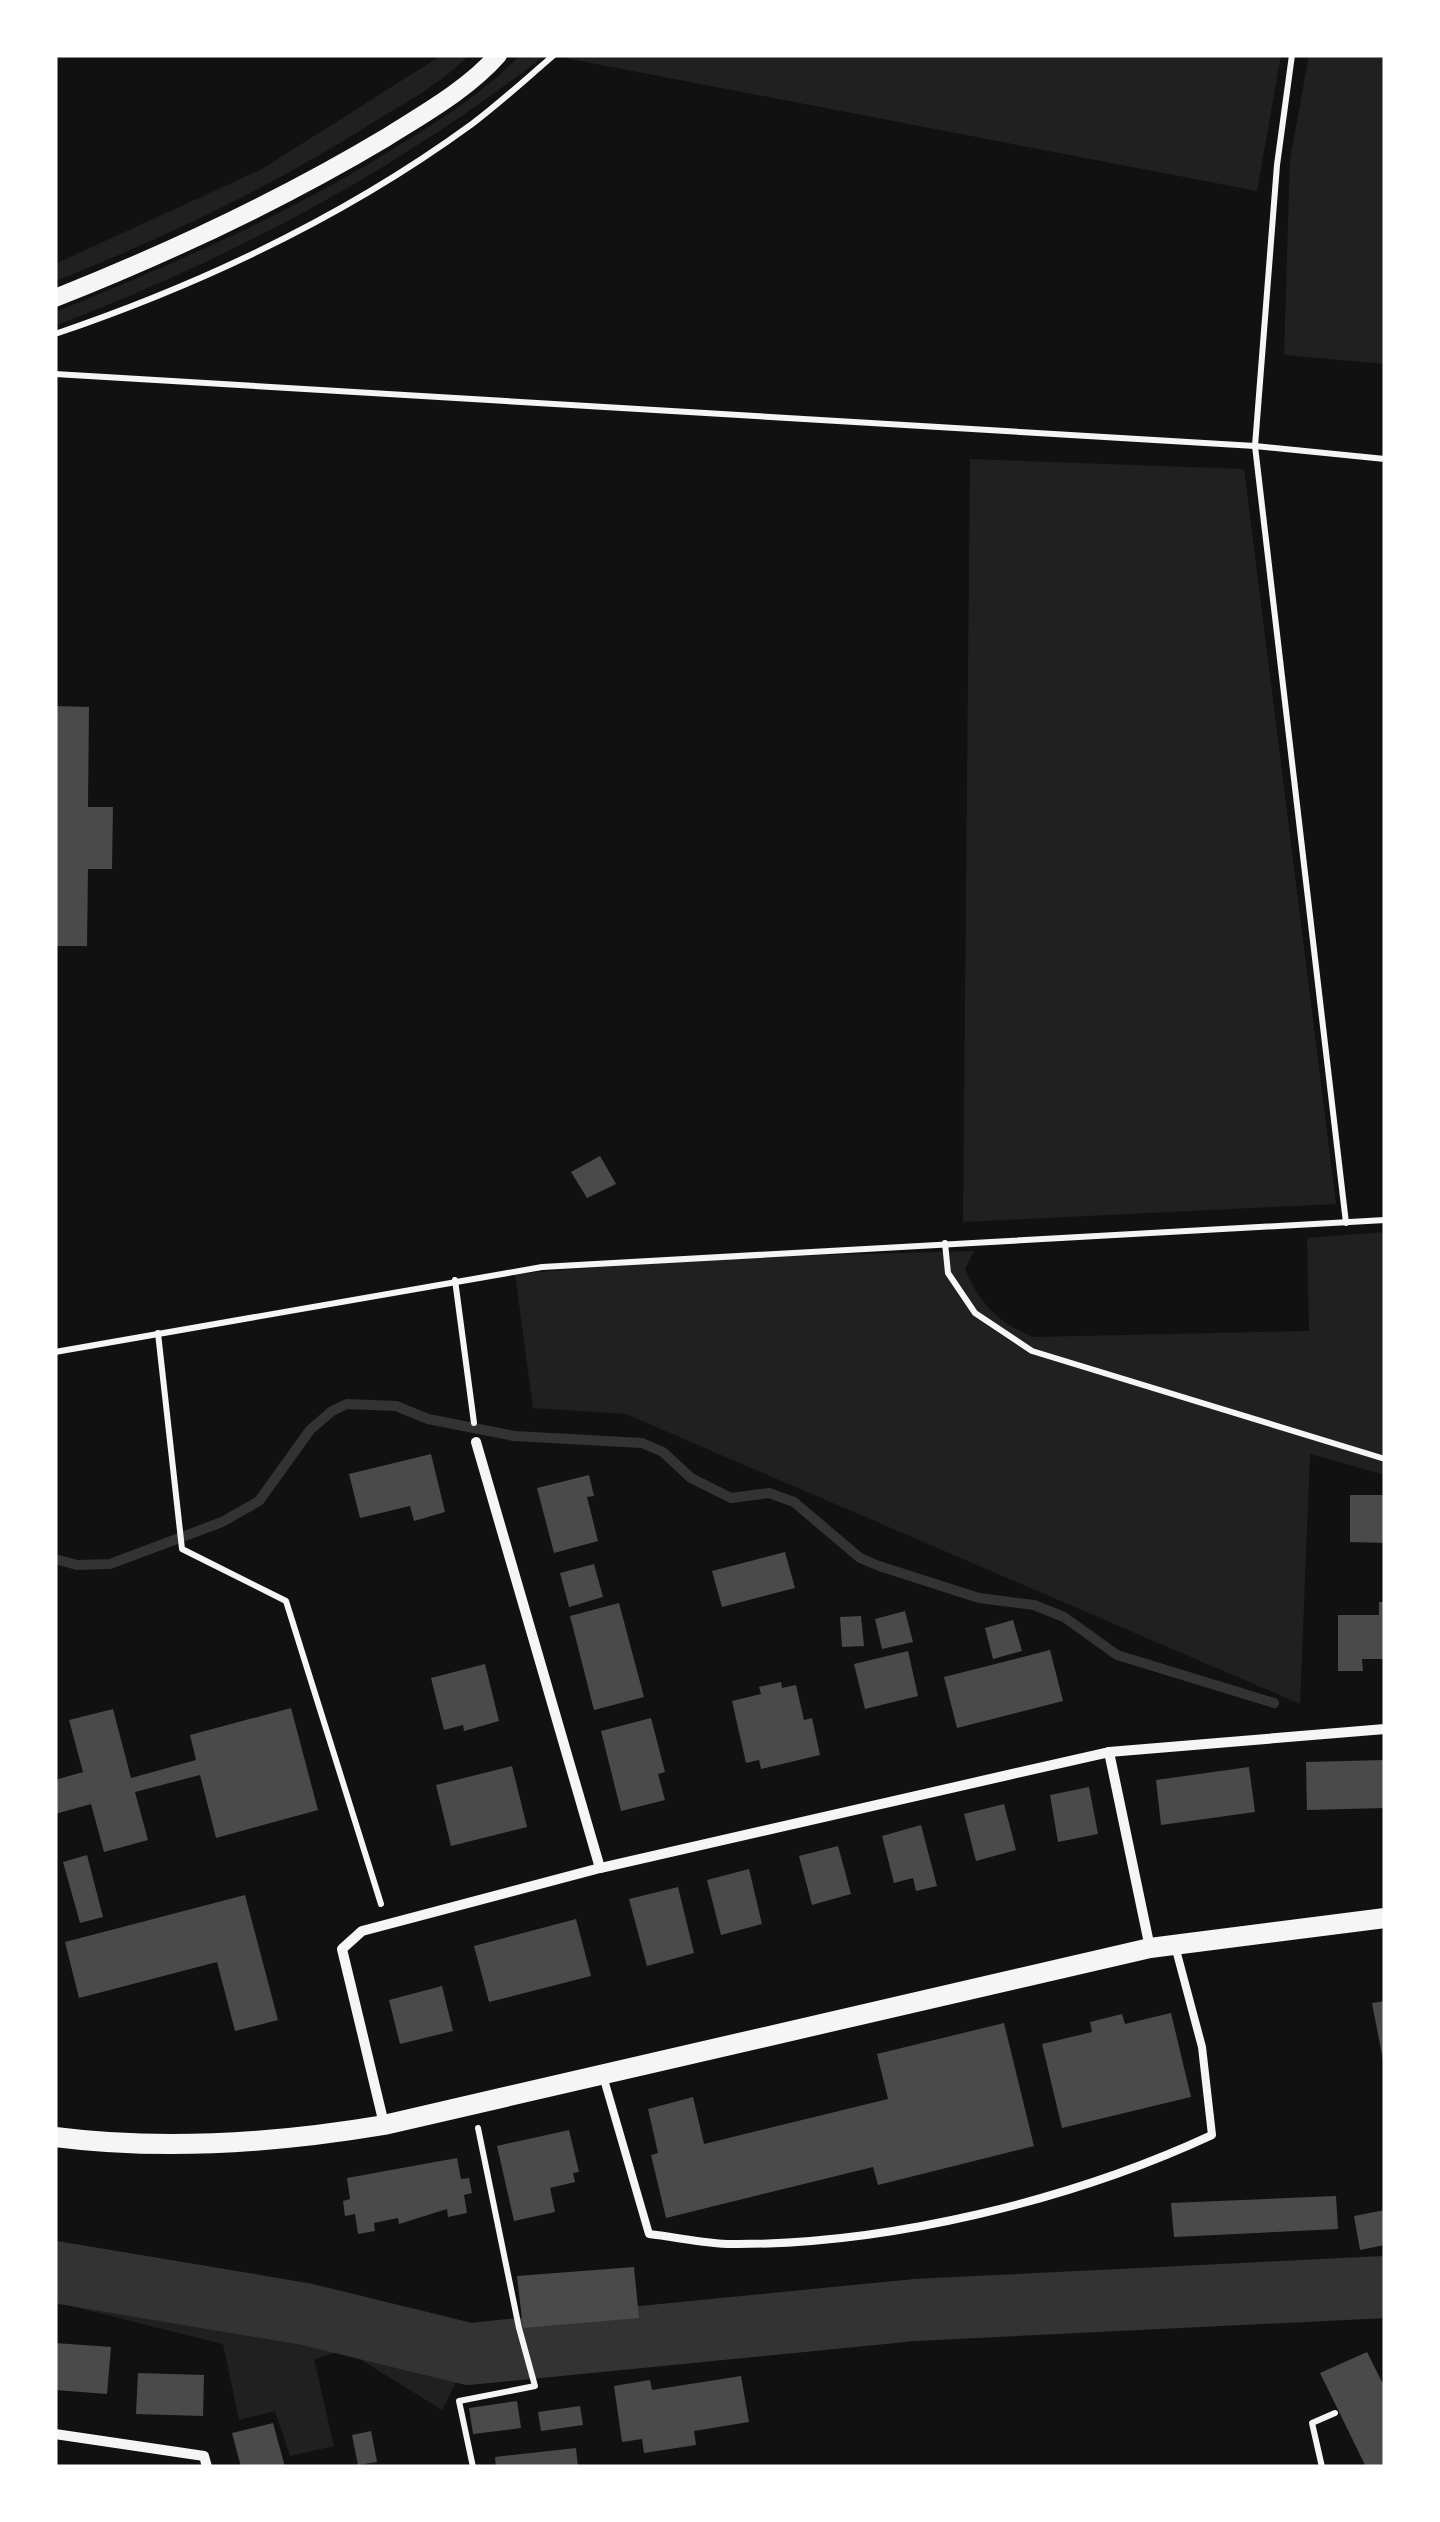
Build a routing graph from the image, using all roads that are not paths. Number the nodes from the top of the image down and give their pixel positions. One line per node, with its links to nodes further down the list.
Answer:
1 (498, 55): 2 (street)
2 (55, 298)
3 (476, 1442): 6 (street)
4 (1385, 1729): 5 (street)
5 (1109, 1752): 6 (street); 9 (street)
6 (600, 1868): 11 (street)
7 (1385, 1918): 8 (main road)
8 (1174, 1944): 9 (main road); 10 (lane)
9 (1150, 1948): 10 (main road)
10 (602, 2072): 11 (main road)
11 (384, 2125): 12 (main road)
12 (55, 2137)
13 (55, 2434): 14 (street)
14 (208, 2467)

